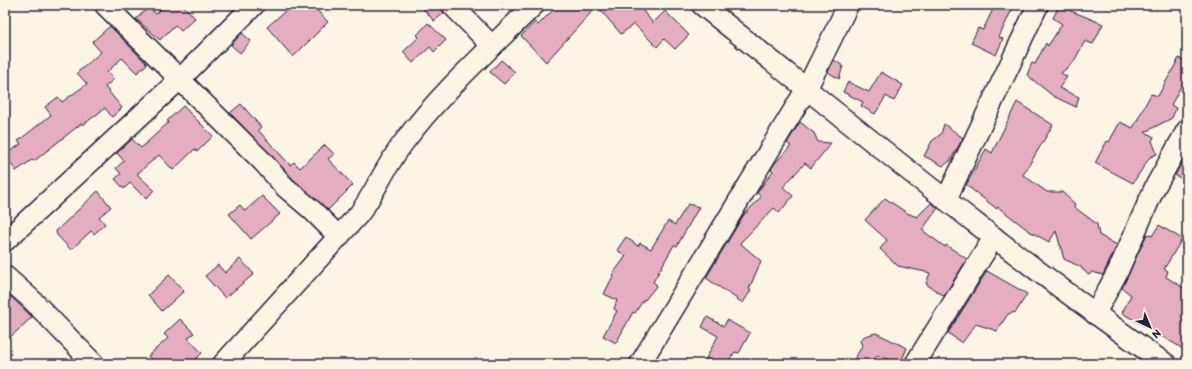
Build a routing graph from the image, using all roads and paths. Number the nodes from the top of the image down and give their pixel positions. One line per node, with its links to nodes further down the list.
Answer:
1 (105, 5): 9 (street)
2 (254, 5): 9 (street)
3 (452, 5): 8 (street)
4 (534, 5): 8 (street)
5 (702, 5): 10 (street)
6 (848, 5): 10 (street)
7 (1037, 6): 12 (street)
8 (492, 46): 13 (street)
9 (180, 79): 13 (street); 15 (street)
10 (807, 88): 12 (street); 20 (street)
11 (1187, 130): 17 (street)
12 (946, 200): 14 (street)
13 (339, 237): 19 (street)
14 (994, 237): 17 (street); 21 (street)
15 (5, 240)
16 (5, 276): 18 (street)
17 (1095, 314): 22 (street)
18 (94, 364)
19 (223, 364)
20 (640, 364)
21 (914, 364)
22 (1166, 364)

